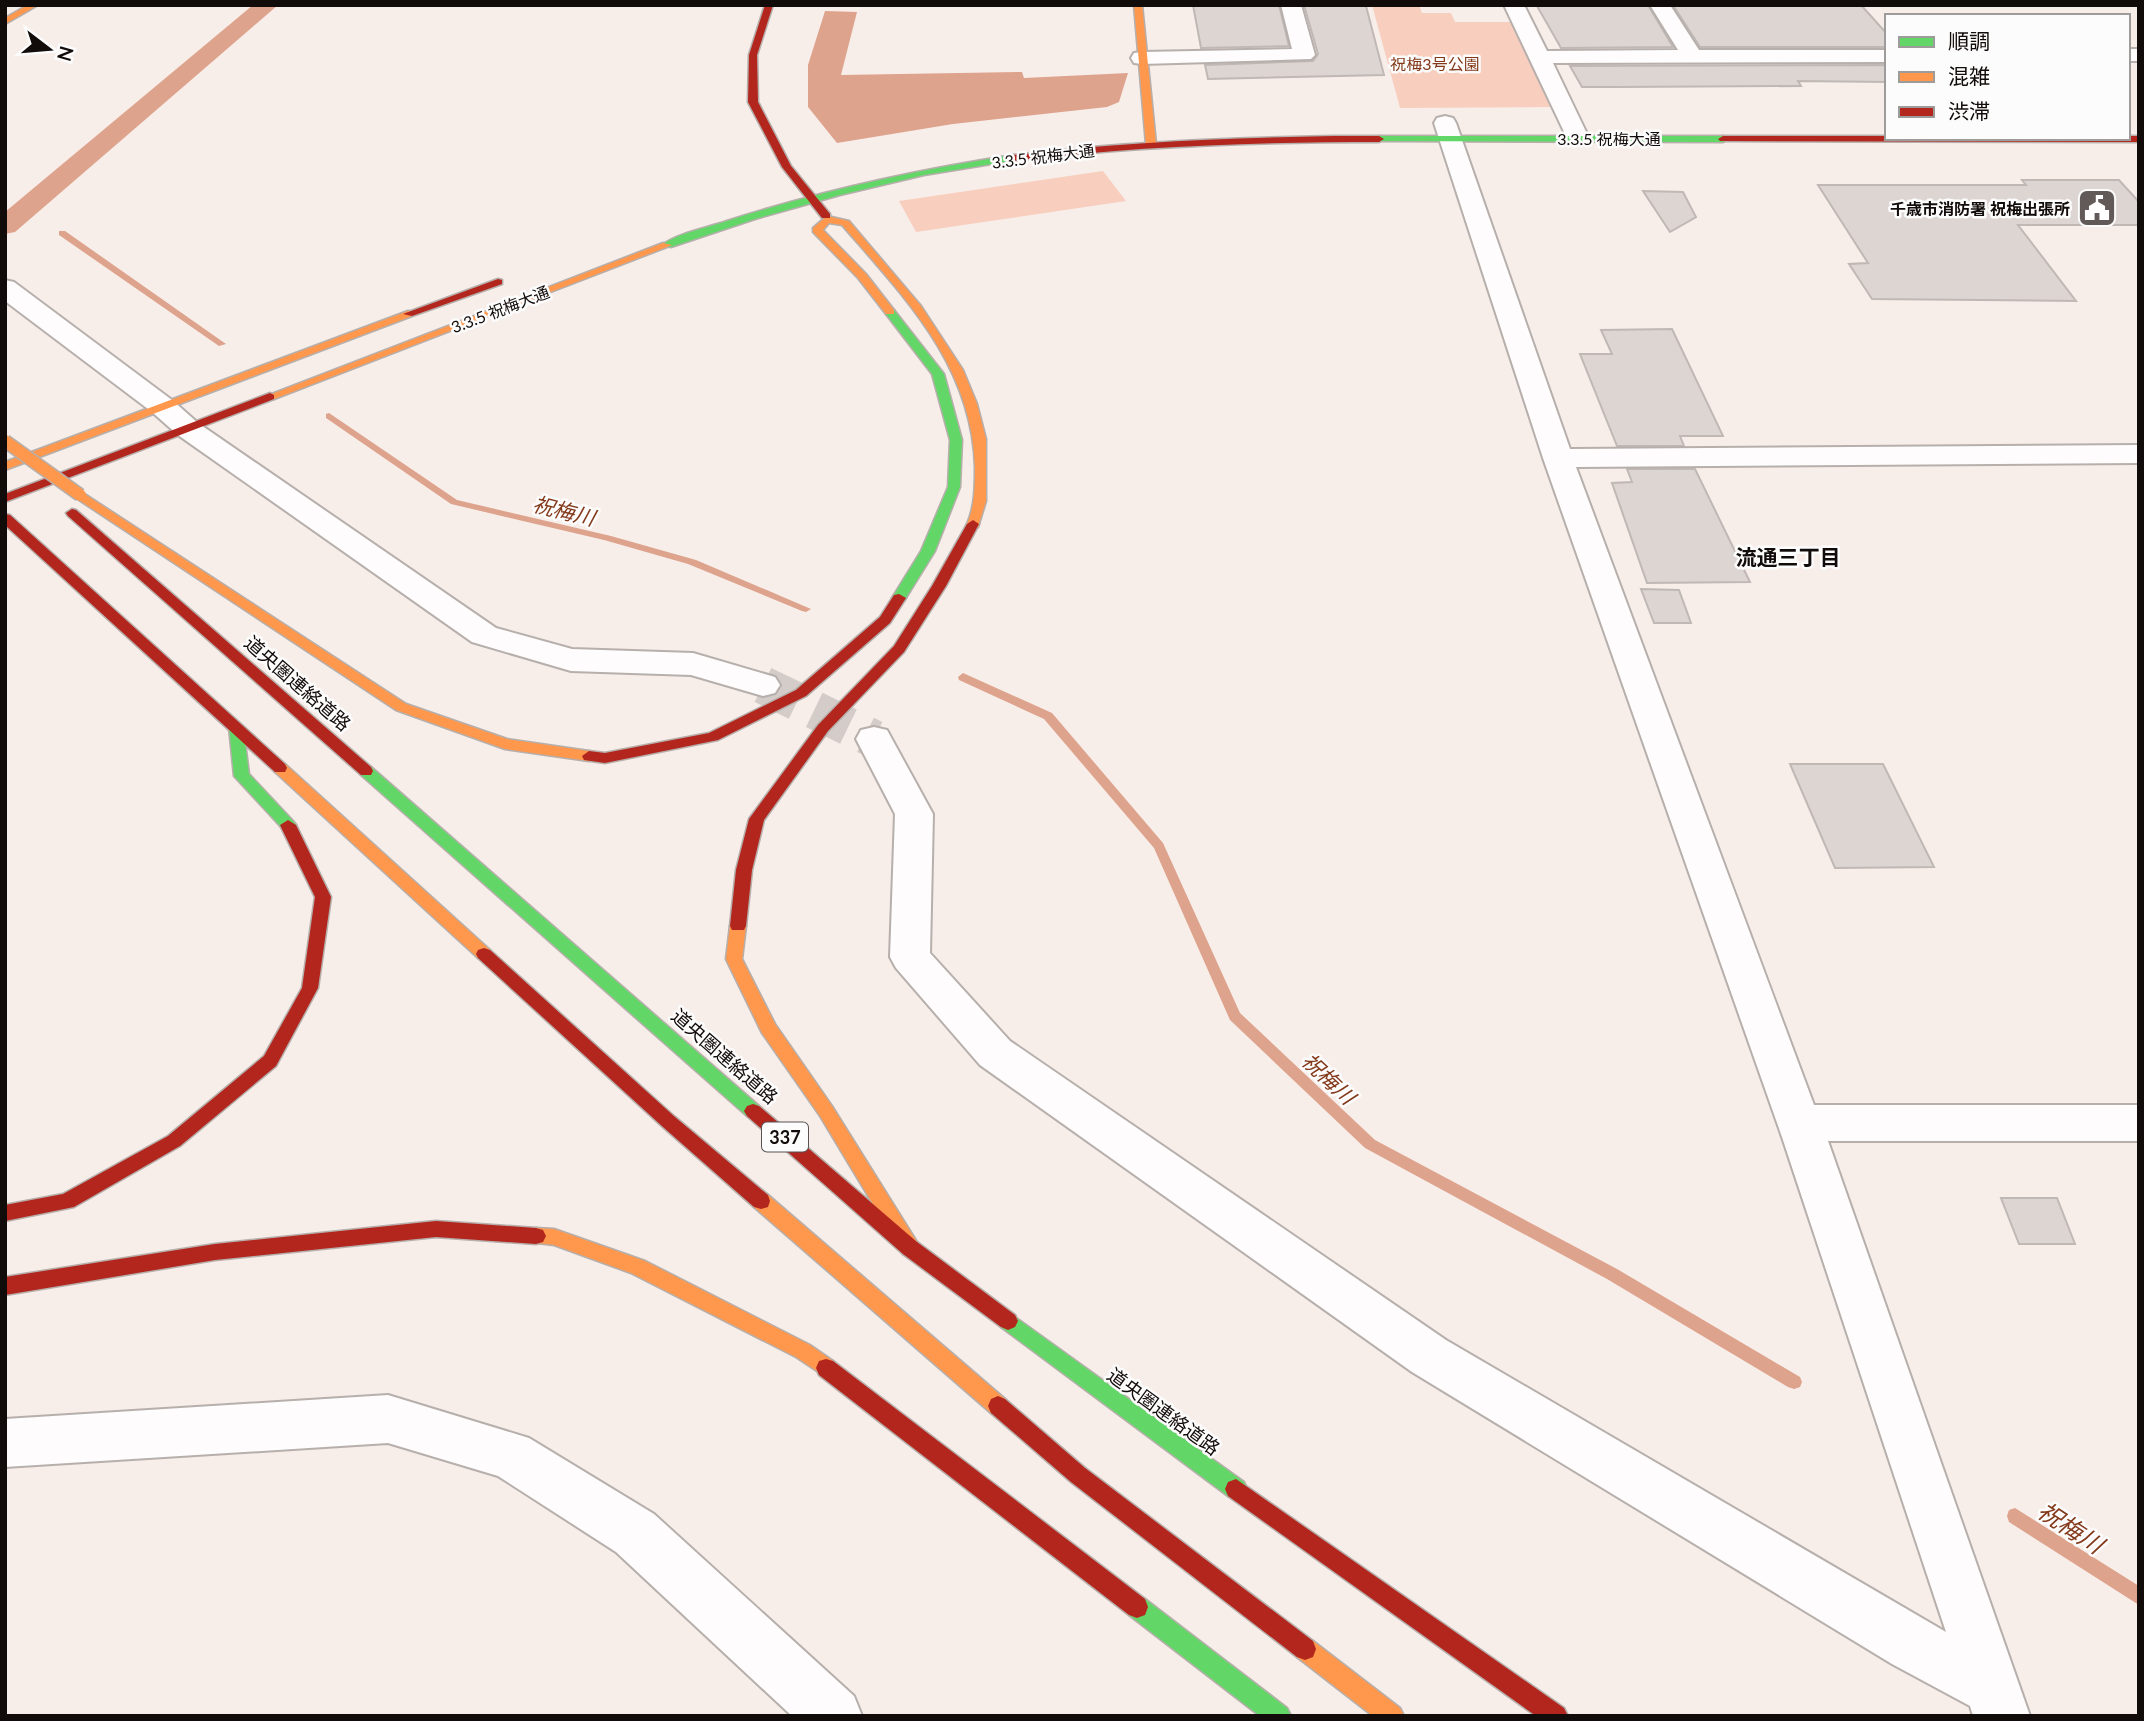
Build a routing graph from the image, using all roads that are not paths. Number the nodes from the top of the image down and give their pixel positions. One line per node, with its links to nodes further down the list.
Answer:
1 (34, 5): 7 (main road)
2 (769, 5): 18 (main road)
3 (1138, 5): 11 (main road)
4 (1291, 5): 11 (street)
5 (1514, 5): 10 (street)
6 (1660, 5): 9 (street)
7 (5, 22)
8 (1885, 55): 9 (street)
9 (1692, 56): 10 (street)
10 (1539, 57): 13 (street)
11 (1142, 58): 17 (main road)
12 (1501, 122): 15 (main road, 3.3.5 祝梅大通)
13 (1573, 126): 15 (main road, 3.3.5 祝梅大通); 16 (main road, 3.3.5 祝梅大通)
14 (1122, 131): 17 (main road, 3.3.5 祝梅大通)
15 (1448, 131): 17 (main road, 3.3.5 祝梅大通); 27 (street)
16 (1885, 133)
17 (1150, 137): 18 (main road, 3.3.5 祝梅大通)
18 (814, 198): 19 (main road); 23 (main road, 3.3.5 祝梅大通)
19 (827, 219): 24 (main road, bridge); 37 (main road)
20 (513, 277): 22 (main road, 3.3.5 祝梅大通)
21 (5, 288): 22 (street)
22 (162, 406): 23 (street); 28 (main road, 3.3.5 祝梅大通)
23 (188, 429): 29 (main road, 3.3.5 祝梅大通); 31 (street)
24 (5, 441)
25 (2139, 454): 27 (street)
26 (5, 455): 37 (main road, 道央圏連絡道路 / 337)
27 (1558, 458): 35 (street)
28 (5, 466)
29 (5, 498)
30 (8, 521): 32 (main road)
31 (763, 685)
32 (236, 727): 36 (main road); 43 (main road)
33 (874, 739): 40 (street)
34 (2139, 1123): 35 (street)
35 (1799, 1124): 40 (street)
36 (5, 1213)
37 (910, 1248): 44 (main road, 道央圏連絡道路 / 337)
38 (5, 1286): 42 (main road)
39 (5, 1443): 41 (street)
40 (1997, 1701)
41 (834, 1716)
42 (1279, 1716)
43 (1392, 1716)
44 (1556, 1716)

